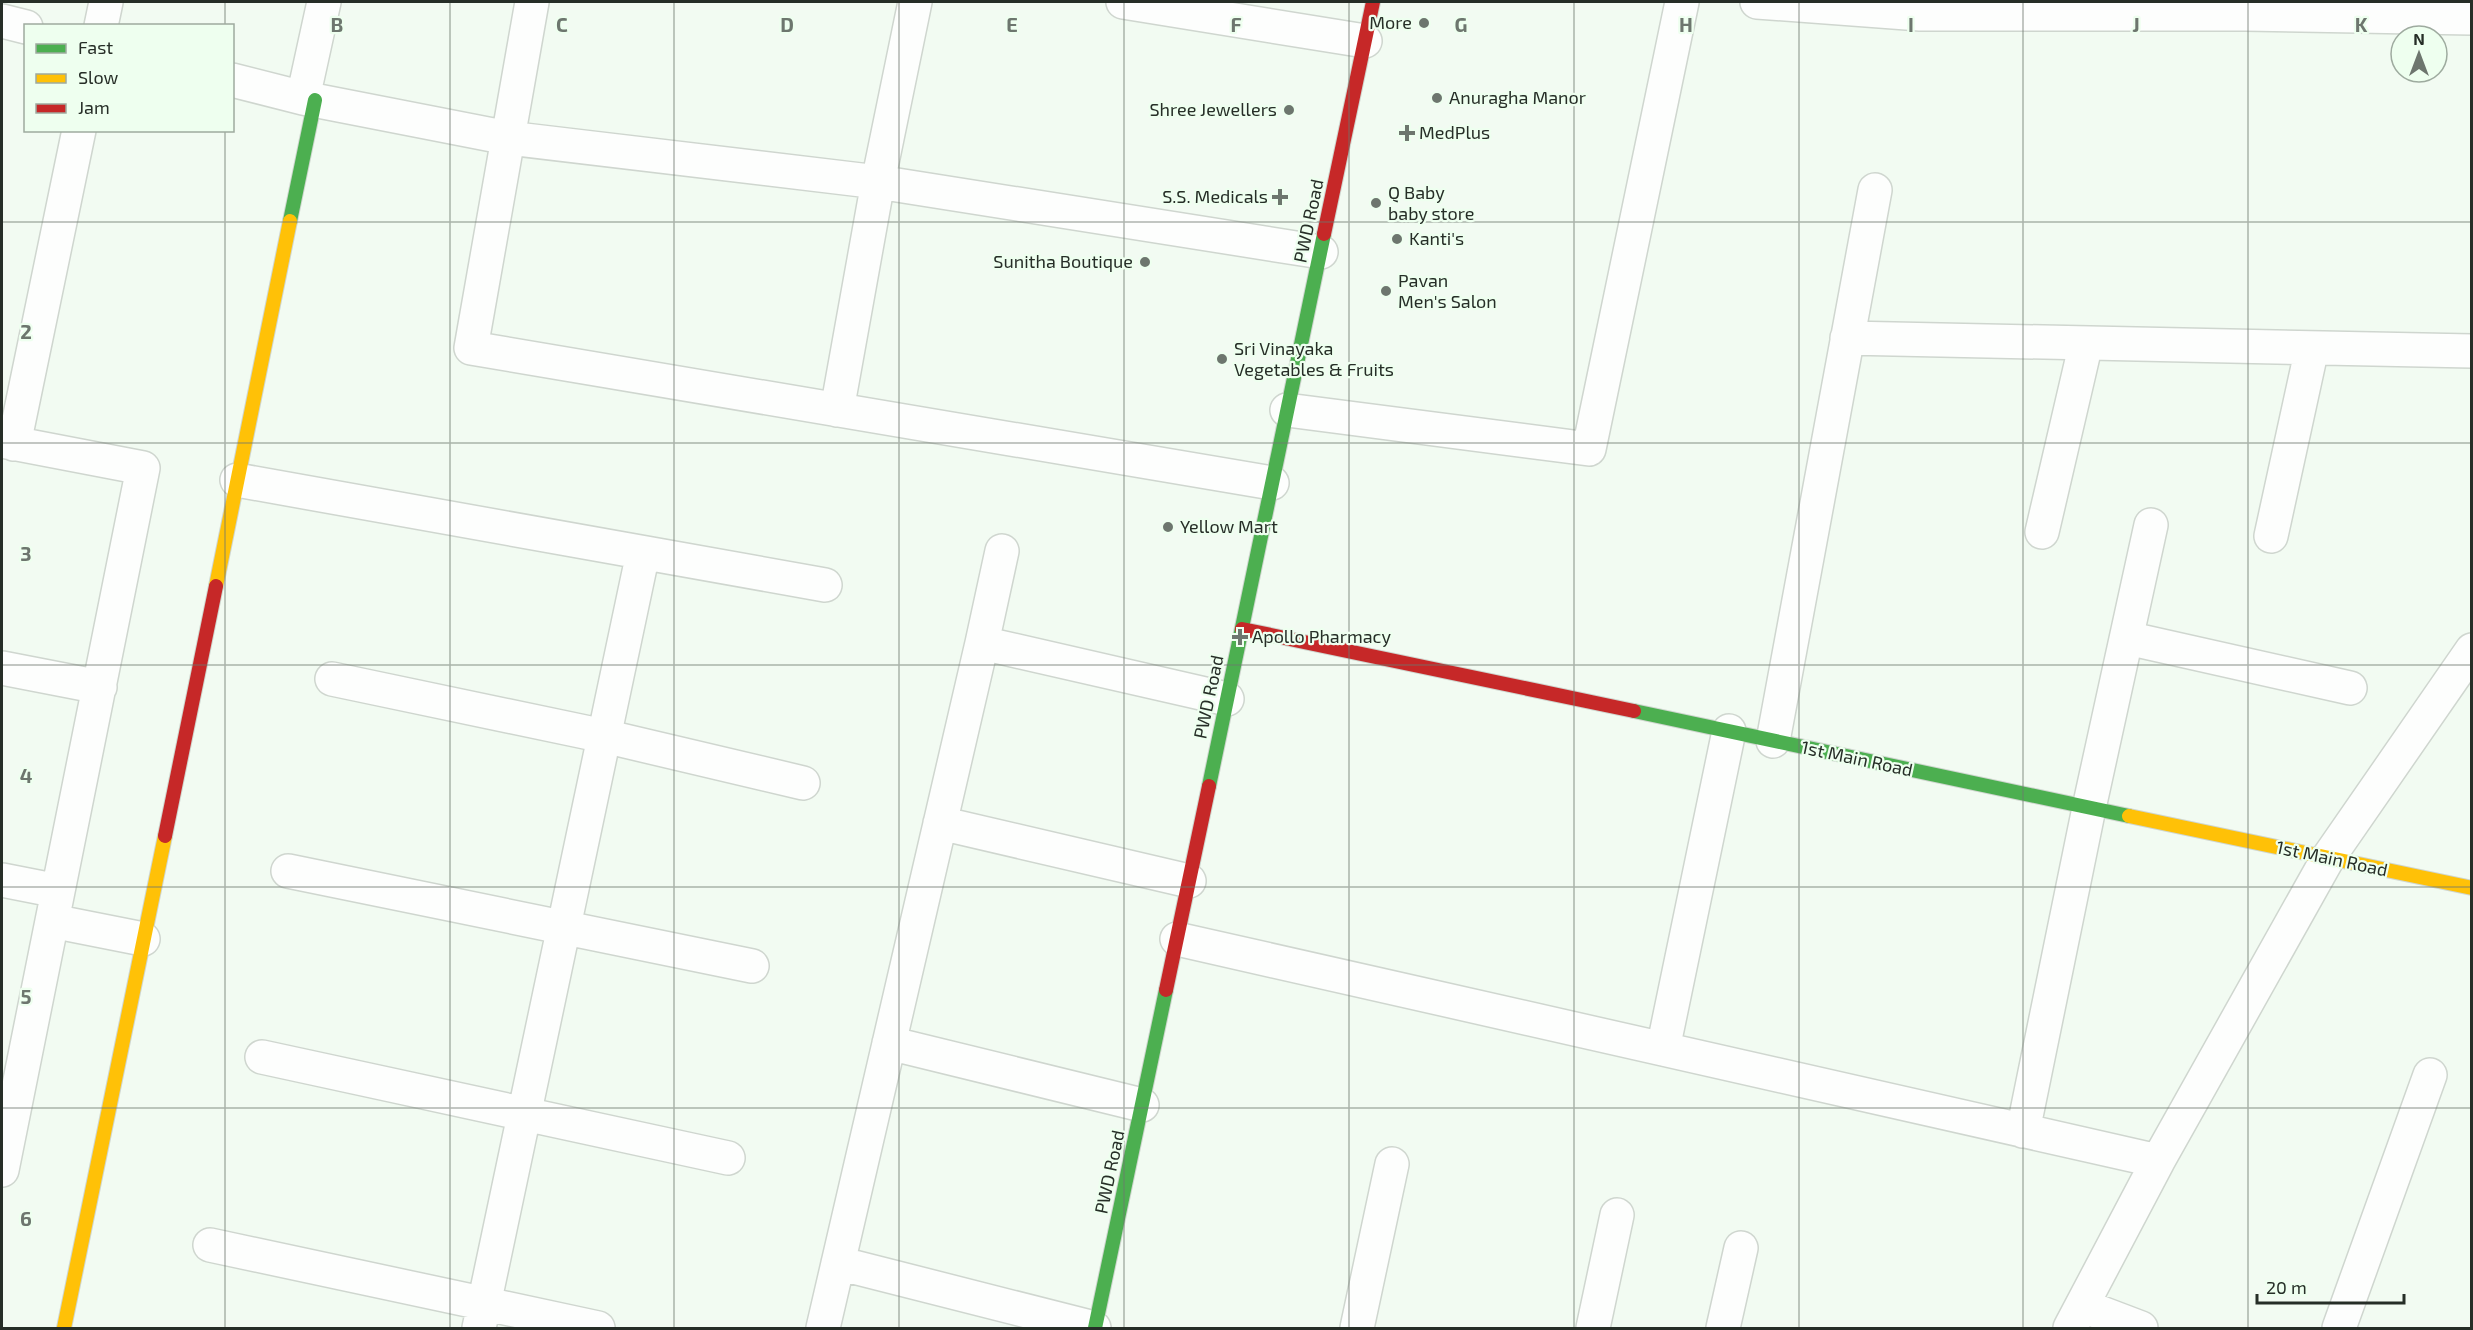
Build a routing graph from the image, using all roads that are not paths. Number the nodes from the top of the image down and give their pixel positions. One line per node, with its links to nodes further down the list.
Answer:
1 (106, 2): 13 (street)
2 (324, 2): 17 (street)
3 (532, 2): 19 (street)
4 (915, 2): 20 (street)
5 (1123, 2): 15 (street)
6 (1373, 2): 15 (street, PWD Road)
7 (1682, 2): 28 (street)
8 (1757, 2): 9 (street)
9 (1922, 8): 10 (street)
10 (2246, 8): 11 (street)
11 (2472, 18)
12 (2, 21): 14 (street)
13 (101, 24)
14 (24, 26)
15 (1365, 41): 22 (street, PWD Road)
16 (234, 80): 17 (street)
17 (309, 99): 19 (street); 30 (street)
18 (79, 132): 29 (street)
19 (508, 138): 20 (street); 27 (street)
20 (878, 182): 22 (street); 27 (street)
21 (1875, 190): 23 (street)
22 (1321, 252): 28 (street, PWD Road)
23 (1847, 338): 24 (street); 49 (street)
24 (2086, 343): 25 (street); 33 (street)
25 (2312, 348): 26 (street); 34 (street)
26 (2472, 351)
27 (837, 410): 31 (street)
28 (1287, 410): 31 (street, PWD Road)
29 (8, 442): 44 (street)
30 (237, 480): 36 (street); 60 (street)
31 (1272, 483): 38 (street, PWD Road)
32 (2151, 525): 39 (street)
33 (2042, 532)
34 (2271, 536)
35 (1002, 551): 40 (street)
36 (643, 553): 37 (street); 48 (street)
37 (825, 585)
38 (1242, 629): 46 (street, PWD Road); 47 (street, 1st Main Road)
39 (2127, 638): 45 (street); 51 (street)
40 (982, 643): 46 (street); 52 (street)
41 (2470, 655): 53 (street)
42 (2, 668): 44 (street)
43 (332, 680): 48 (street)
44 (100, 687): 58 (street)
45 (2350, 688)
46 (1227, 699): 56 (street, PWD Road)
47 (1729, 731): 49 (street, 1st Main Road); 64 (street)
48 (604, 736): 50 (street); 59 (street)
49 (1773, 741): 51 (street, 1st Main Road)
50 (803, 783)
51 (2089, 808): 53 (street, 1st Main Road); 70 (street)
52 (940, 823): 56 (street); 63 (street)
53 (2328, 858): 57 (street, 1st Main Road); 72 (street)
54 (288, 871): 59 (street)
55 (2, 880): 58 (street)
56 (1189, 881): 61 (street, PWD Road)
57 (2472, 888)
58 (55, 906): 60 (street); 67 (street)
59 (564, 927): 62 (street); 69 (street)
60 (143, 939): 81 (street)
61 (1177, 939): 64 (street); 68 (street, PWD Road)
62 (752, 966)
63 (890, 1043): 68 (street); 78 (street)
64 (1664, 1049): 70 (street)
65 (262, 1057): 69 (street)
66 (2430, 1075): 89 (street)
67 (9, 1094): 74 (street)
68 (1142, 1105): 84 (street, PWD Road)
69 (524, 1115): 71 (street); 79 (street)
70 (2023, 1131): 72 (street)
71 (728, 1158)
72 (2158, 1161): 80 (street)
73 (1392, 1164): 85 (street)
74 (2, 1170)
75 (1617, 1215): 86 (street)
76 (210, 1245): 79 (street)
77 (1741, 1248): 87 (street)
78 (838, 1263): 83 (street); 84 (street)
79 (481, 1316): 82 (street)
80 (2076, 1317): 88 (street)
81 (64, 1329)
82 (598, 1329)
83 (823, 1329)
84 (1094, 1329)
85 (1357, 1329)
86 (1593, 1329)
87 (1723, 1329)
88 (2141, 1329)
89 (2338, 1329)

